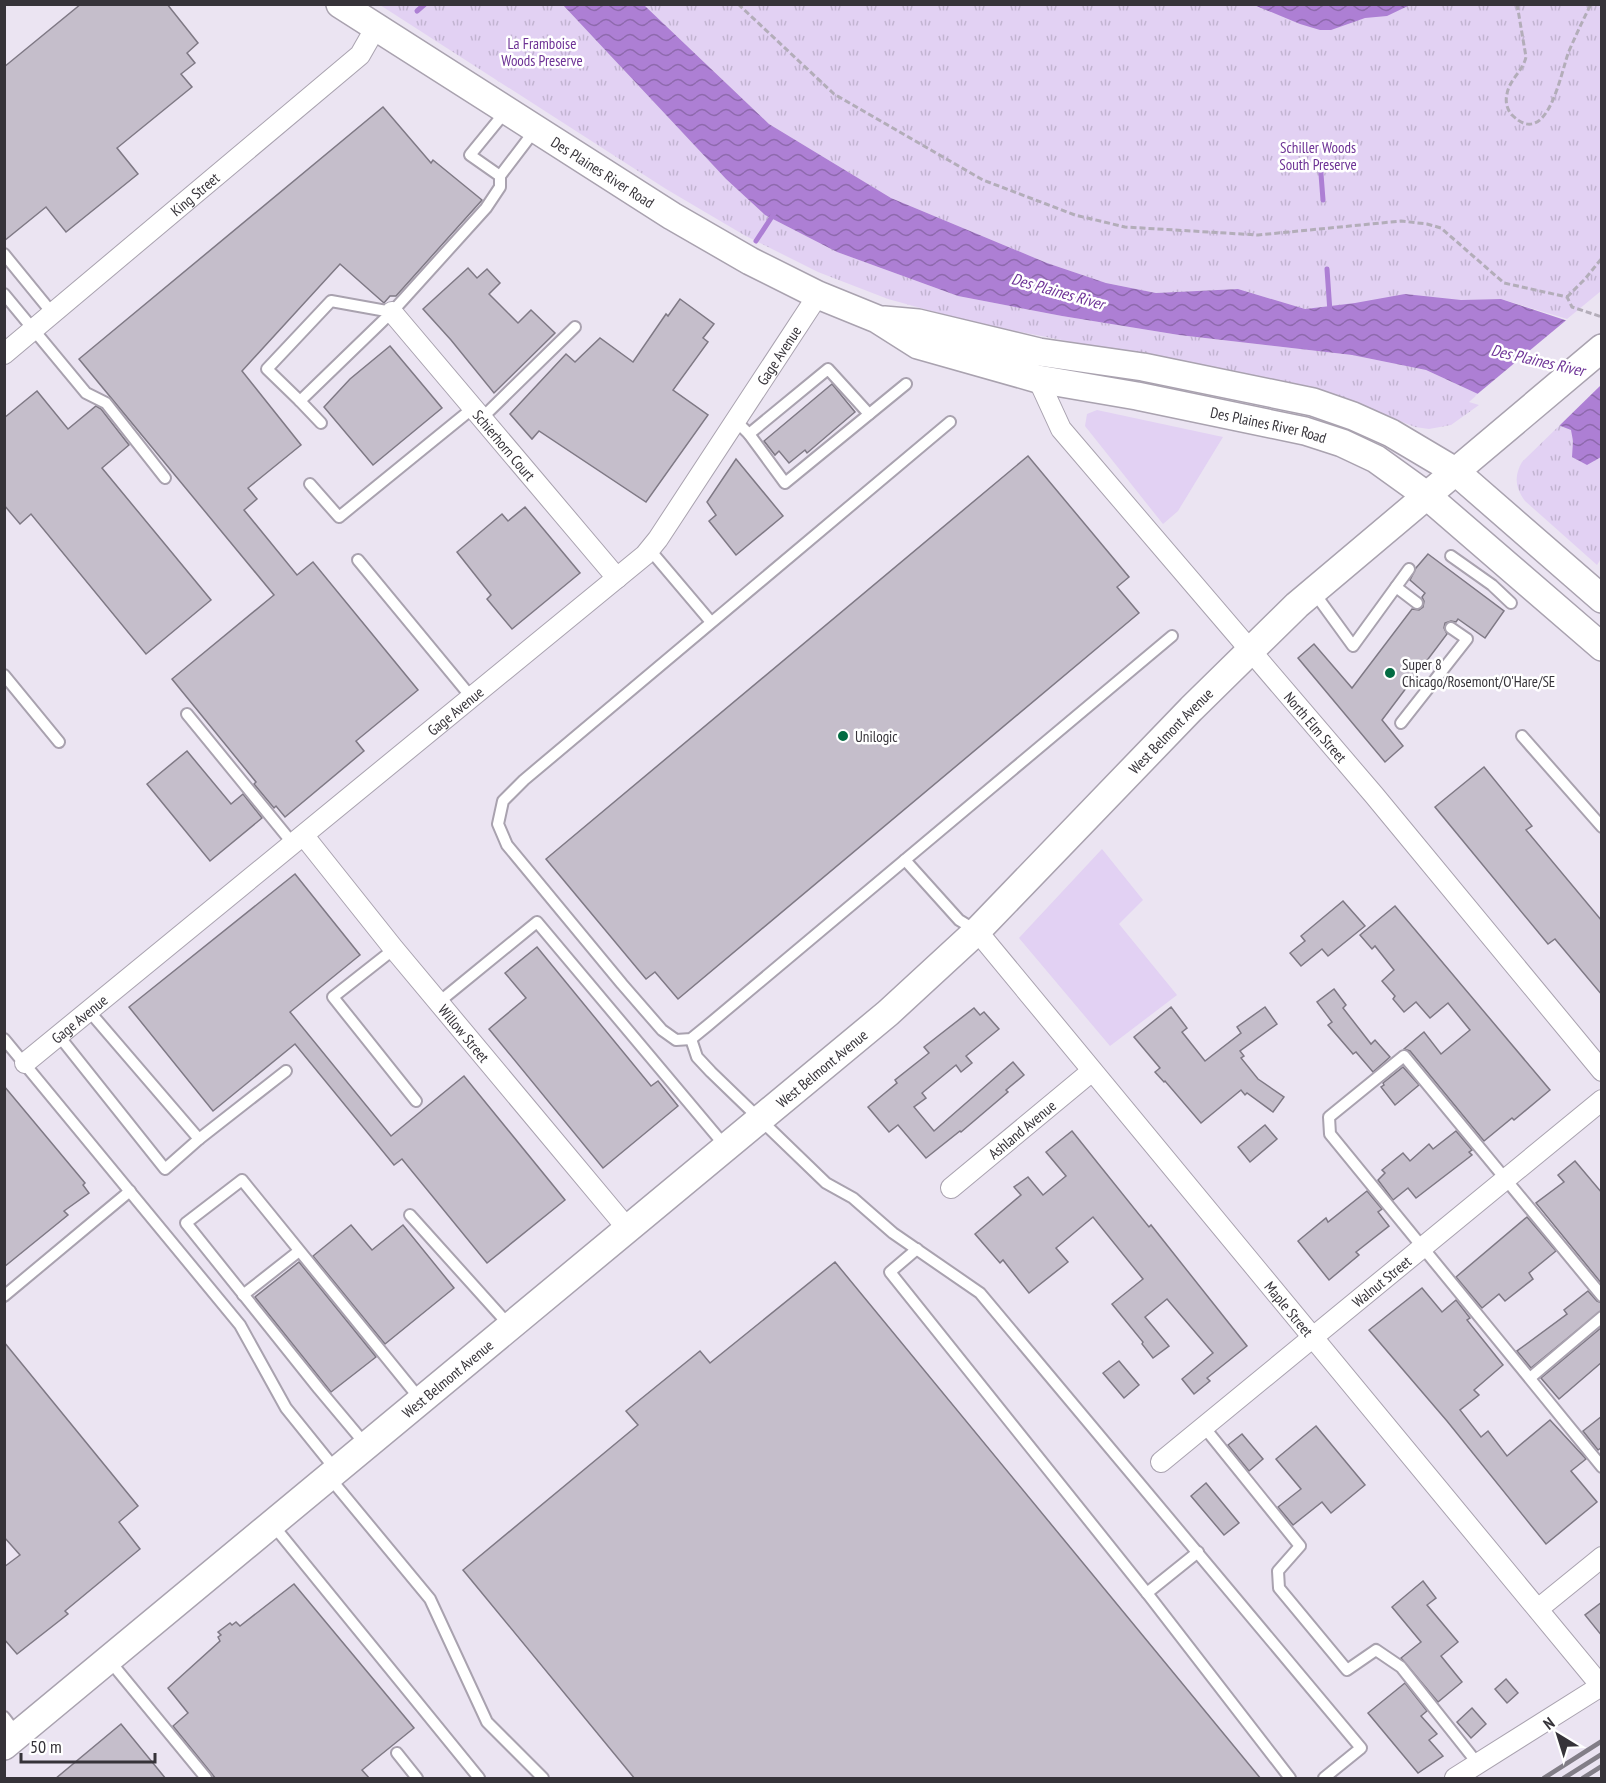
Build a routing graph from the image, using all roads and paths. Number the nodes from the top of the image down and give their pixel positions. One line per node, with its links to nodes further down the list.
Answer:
1 (340, 4): 5 (main road, Des Plaines River Road)
2 (738, 4): 13 (path)
3 (1517, 4): 4 (path)
4 (1591, 4)
5 (376, 27): 6 (main road, Des Plaines River Road); 15 (street, King Street)
6 (507, 111): 7 (main road, Des Plaines River Road); 8 (lane)
7 (536, 129): 8 (lane); 12 (main road, Des Plaines River Road)
8 (500, 176): 14 (lane)
9 (4, 254): 15 (lane)
10 (1602, 258): 13 (path)
11 (4, 294): 19 (lane)
12 (818, 295): 17 (main road, Des Plaines River Road); 29 (street, Gage Avenue)
13 (1567, 297): 16 (path)
14 (392, 312): 24 (lane); 24 (lane); 25 (street, Schierhorn Court)
15 (53, 314): 19 (street, King Street)
16 (1602, 317)
17 (877, 319): 22 (main road, Des Plaines River Road); 30 (main road, Des Plaines River Road)
18 (575, 327): 25 (lane)
19 (34, 330): 21 (street, King Street); 31 (lane)
20 (1602, 348): 30 (main road, West Belmont Avenue)
21 (4, 354)
22 (1038, 379): 33 (main road, Des Plaines River Road); 49 (street, North Elm Street)
23 (906, 384): 26 (lane)
24 (300, 401): 28 (lane)
25 (477, 413): 32 (lane); 39 (street, Schierhorn Court)
26 (869, 414): 29 (lane); 29 (lane)
27 (950, 422): 45 (lane)
28 (321, 423)
29 (743, 427): 34 (street, Gage Avenue)
30 (1455, 471): 33 (main road, West Belmont Avenue); 42 (main road, Des Plaines River Road)
31 (165, 478)
32 (310, 484)
33 (1426, 495): 38 (main road, Des Plaines River Road); 41 (main road, West Belmont Avenue)
34 (650, 549): 39 (street, Gage Avenue); 45 (lane)
35 (1452, 556): 38 (lane)
36 (358, 560): 51 (lane)
37 (1409, 569): 40 (lane)
38 (1500, 576): 44 (lane); 48 (main road, Des Plaines River Road)
39 (617, 578): 51 (street, Gage Avenue)
40 (1396, 587): 41 (lane); 43 (lane)
41 (1313, 591): 49 (main road, West Belmont Avenue)
42 (1602, 599)
43 (1417, 603)
44 (1511, 603)
45 (711, 622): 65 (lane)
46 (1451, 628): 53 (lane)
47 (1172, 636): 58 (lane)
48 (1602, 647)
49 (1251, 649): 59 (main road, West Belmont Avenue); 69 (street, North Elm Street)
50 (4, 675): 55 (lane)
51 (472, 698): 57 (street, Gage Avenue)
52 (187, 714): 57 (lane)
53 (1401, 723)
54 (1522, 736): 56 (lane)
55 (59, 742)
56 (1602, 827)
57 (299, 841): 60 (street, Willow Street); 62 (street, Gage Avenue)
58 (905, 860): 59 (lane); 65 (lane)
59 (977, 931): 68 (street, Maple Street); 72 (main road, West Belmont Avenue)
60 (394, 949): 61 (street, Willow Street); 71 (lane)
61 (439, 1002): 74 (lane); 79 (street, Willow Street)
62 (89, 1011): 63 (street, Gage Avenue); 73 (lane)
63 (59, 1036): 66 (street, Gage Avenue); 73 (lane)
64 (4, 1039): 66 (lane)
65 (691, 1039): 72 (lane)
66 (25, 1063): 77 (lane)
67 (286, 1071): 73 (lane)
68 (1092, 1071): 76 (street, Ashland Avenue); 88 (street, Maple Street)
69 (1602, 1071)
70 (1602, 1100): 75 (street, Walnut Street)
71 (416, 1101)
72 (761, 1119): 74 (main road, West Belmont Avenue); 81 (lane)
73 (199, 1139)
74 (726, 1147): 79 (main road, West Belmont Avenue)
75 (1505, 1179): 80 (street, Walnut Street); 80 (lane); 85 (lane)
76 (951, 1188)
77 (130, 1191): 84 (lane); 95 (lane)
78 (410, 1215): 87 (lane)
79 (627, 1228): 87 (main road, West Belmont Avenue)
80 (1424, 1247): 88 (street, Walnut Street); 89 (lane)
81 (917, 1249): 97 (lane); 99 (lane)
82 (299, 1251): 83 (lane); 83 (lane); 90 (lane)
83 (243, 1295): 92 (lane)
84 (4, 1296)
85 (1602, 1296)
86 (1602, 1317): 89 (lane)
87 (509, 1326): 90 (main road, West Belmont Avenue)
88 (1314, 1338): 91 (street, Walnut Street); 100 (street, Maple Street)
89 (1530, 1378): 94 (lane)
90 (421, 1400): 92 (main road, West Belmont Avenue)
91 (1204, 1427): 93 (street, Walnut Street); 105 (lane)
92 (366, 1445): 95 (main road, West Belmont Avenue)
93 (1161, 1462)
94 (1602, 1467)
95 (332, 1473): 96 (main road, West Belmont Avenue); 109 (lane)
96 (272, 1524): 101 (main road, West Belmont Avenue); 108 (lane)
97 (1198, 1552): 99 (lane); 111 (lane)
98 (1602, 1557): 100 (street)
99 (1147, 1593): 110 (lane)
100 (1538, 1610): 102 (street, Maple Street)
101 (109, 1660): 103 (main road, West Belmont Avenue); 106 (lane)
102 (1601, 1686): 105 (street)
103 (9, 1733)
104 (397, 1753): 107 (lane)
105 (1478, 1764): 112 (street)
106 (206, 1779)
107 (417, 1779)
108 (479, 1779)
109 (543, 1779)
110 (1290, 1779)
111 (1324, 1779)
112 (1455, 1779)

